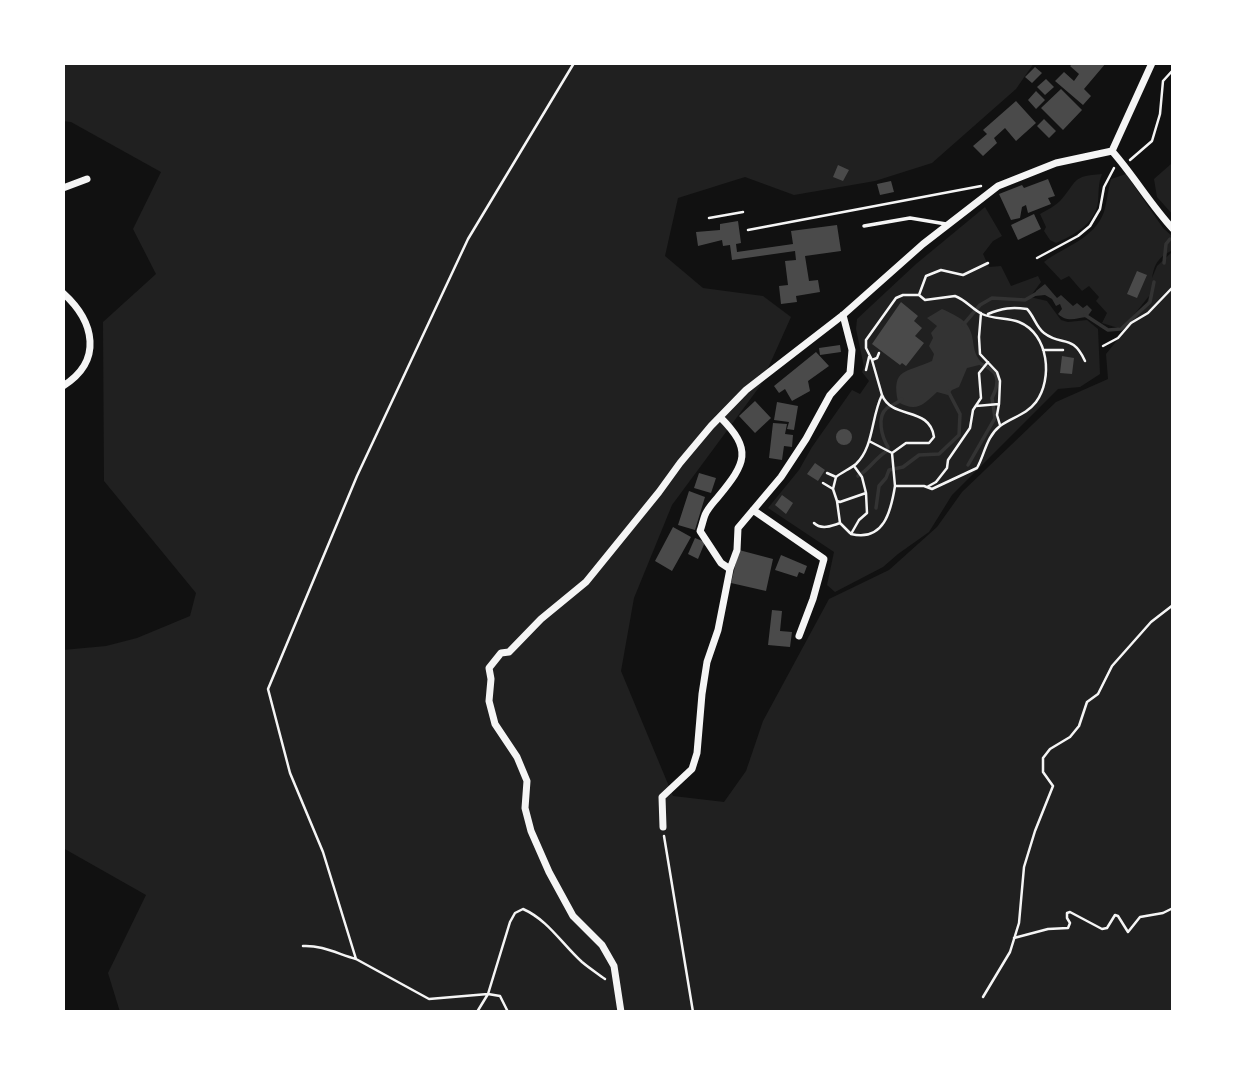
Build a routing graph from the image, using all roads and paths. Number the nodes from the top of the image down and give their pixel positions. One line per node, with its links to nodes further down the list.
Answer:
1 (573, 63): 59 (path)
2 (1152, 63): 4 (street)
3 (1173, 70): 6 (path)
4 (1112, 151): 5 (street); 8 (street)
5 (1119, 158): 6 (street); 16 (path)
6 (1125, 166): 14 (street)
7 (87, 179): 9 (street)
8 (998, 186): 12 (street); 15 (path)
9 (63, 188)
10 (743, 212): 11 (path)
11 (709, 218)
12 (948, 224): 13 (lane); 22 (street)
13 (864, 226)
14 (1173, 229)
15 (748, 230)
16 (1037, 258)
17 (988, 263): 20 (path)
18 (1173, 287): 23 (path)
19 (63, 293): 31 (street)
20 (919, 295): 21 (path); 27 (path)
21 (983, 314): 24 (path); 28 (path); 29 (path)
22 (844, 315): 35 (street); 48 (street)
23 (1103, 346)
24 (1042, 350): 25 (path); 36 (path)
25 (1063, 350)
26 (879, 353): 27 (path)
27 (871, 359): 30 (path); 32 (path)
28 (1085, 361)
29 (988, 362): 33 (path); 34 (path)
30 (866, 370)
31 (63, 386)
32 (882, 395): 37 (path); 38 (path)
33 (998, 404): 34 (path); 36 (path)
34 (976, 405): 44 (path)
35 (720, 417): 52 (street); 60 (street)
36 (1000, 426): 44 (path)
37 (869, 441): 38 (path); 39 (path)
38 (891, 453): 43 (path)
39 (854, 466): 41 (path); 46 (path)
40 (827, 472): 41 (path)
41 (836, 477): 45 (path)
42 (823, 483): 45 (path)
43 (895, 486): 44 (path); 51 (path)
44 (927, 487)
45 (834, 489): 47 (path)
46 (866, 493): 47 (path); 51 (path)
47 (837, 501): 50 (path)
48 (753, 510): 52 (street); 54 (street)
49 (814, 523): 50 (path)
50 (840, 523): 51 (path)
51 (851, 534)
52 (730, 569): 55 (street)
53 (1173, 605): 57 (path)
54 (799, 636)
55 (663, 827): 66 (path)
56 (1173, 908): 57 (path)
57 (1014, 938): 62 (path)
58 (303, 946): 59 (path)
59 (356, 959): 61 (path)
60 (617, 987): 61 (path); 65 (street)
61 (488, 994): 63 (path); 64 (path)
62 (984, 997)
63 (477, 1012)
64 (508, 1012)
65 (621, 1012)
66 (693, 1012)

